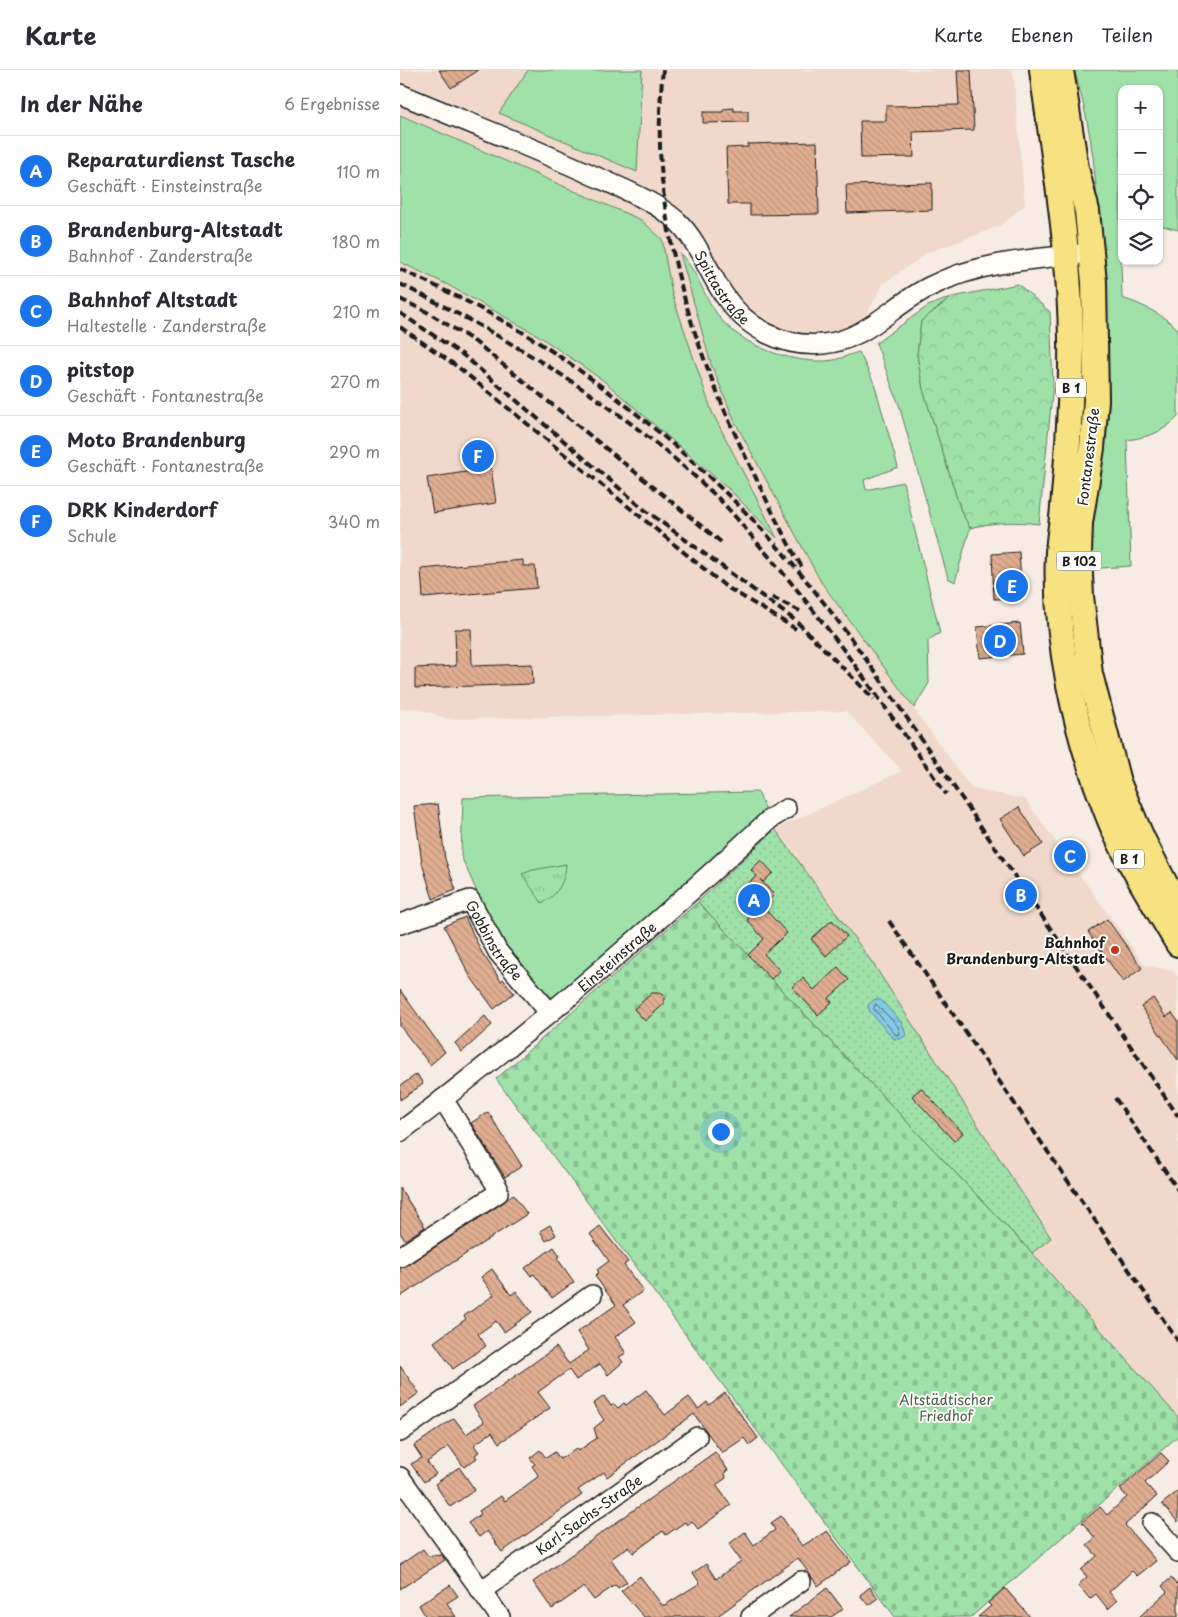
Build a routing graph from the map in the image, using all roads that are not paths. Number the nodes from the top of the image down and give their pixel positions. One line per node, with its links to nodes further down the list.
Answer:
1 (1042, 70): 5 (main road, Fontanestraße)
2 (1061, 70): 4 (main road, Fontanestraße / B 102)
3 (400, 94): 5 (street, Spittastraße)
4 (1091, 253): 5 (street, Spittastraße); 7 (main road, Fontanestraße / B 102)
5 (1066, 256): 9 (main road, Fontanestraße / B 1)
6 (786, 809): 10 (street, Einsteinstraße)
7 (1178, 909)
8 (400, 924): 10 (street, Gobbinstraße)
9 (1178, 944)
10 (550, 1013): 11 (street, Einsteinstraße)
11 (443, 1100): 12 (street, Einsteinstraße); 13 (street)
12 (400, 1132)
13 (400, 1257)
14 (592, 1295): 15 (street)
15 (400, 1432)
16 (697, 1437): 22 (street, Karl-Sachs-Straße)
17 (400, 1477): 18 (street)
18 (406, 1498): 22 (street)
19 (1152, 1523): 20 (street)
20 (1178, 1552)
21 (801, 1581): 24 (street)
22 (481, 1591): 23 (street)
23 (500, 1617)
24 (751, 1617)

